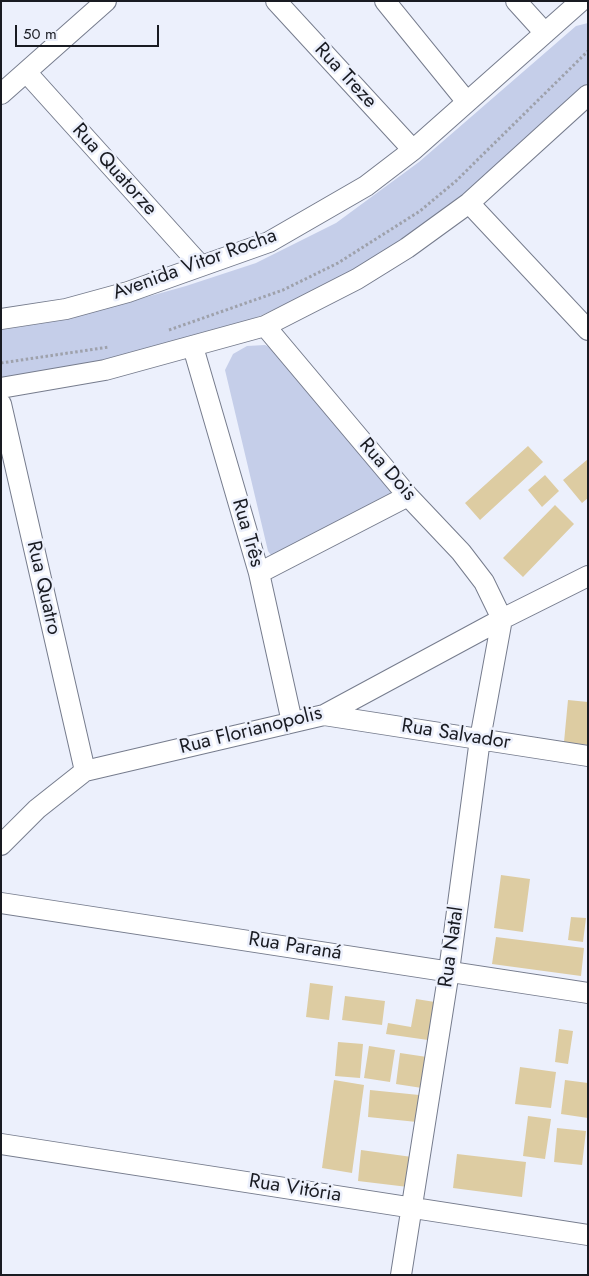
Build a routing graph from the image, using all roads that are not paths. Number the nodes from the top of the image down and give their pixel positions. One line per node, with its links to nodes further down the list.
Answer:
1 (106, 1): 7 (street)
2 (276, 1): 11 (street, Rua Treze)
3 (385, 1): 10 (street)
4 (516, 1): 6 (street)
5 (580, 1): 6 (street, Avenida Vitor Rocha)
6 (545, 33): 10 (street, Avenida Vitor Rocha)
7 (27, 72): 8 (street); 13 (street, Rua Quatorze)
8 (1, 94)
9 (588, 95): 12 (street)
10 (467, 102): 11 (street, Avenida Vitor Rocha)
11 (413, 150): 13 (street, Avenida Vitor Rocha)
12 (469, 203): 15 (street); 16 (street)
13 (201, 266): 14 (street, Avenida Vitor Rocha)
14 (1, 319)
15 (265, 326): 17 (street); 20 (street, Rua Dois)
16 (588, 330)
17 (193, 347): 18 (street); 21 (street, Rua Três)
18 (1, 388)
19 (1, 404): 28 (street, Rua Quatro)
20 (408, 496): 21 (street); 23 (street, Rua Dois)
21 (259, 573): 25 (street, Rua Três)
22 (588, 576): 23 (street, Rua Florianopolis)
23 (502, 619): 24 (street, Rua Florianopolis); 26 (street, Rua Natal)
24 (324, 715): 25 (street, Rua Florianopolis); 26 (street, Rua Salvador)
25 (292, 722): 28 (street, Rua Florianopolis)
26 (480, 739): 27 (street, Rua Salvador); 31 (street, Rua Natal)
27 (588, 756)
28 (85, 771): 29 (street, Rua Florianopolis)
29 (1, 845)
30 (1, 902): 31 (street, Rua Paraná)
31 (449, 971): 32 (street, Rua Paraná); 34 (street, Rua Natal)
32 (588, 993)
33 (1, 1144): 34 (street, Rua Vitória)
34 (412, 1207): 35 (street, Rua Vitória); 36 (street, Rua Natal)
35 (588, 1235)
36 (401, 1275)

